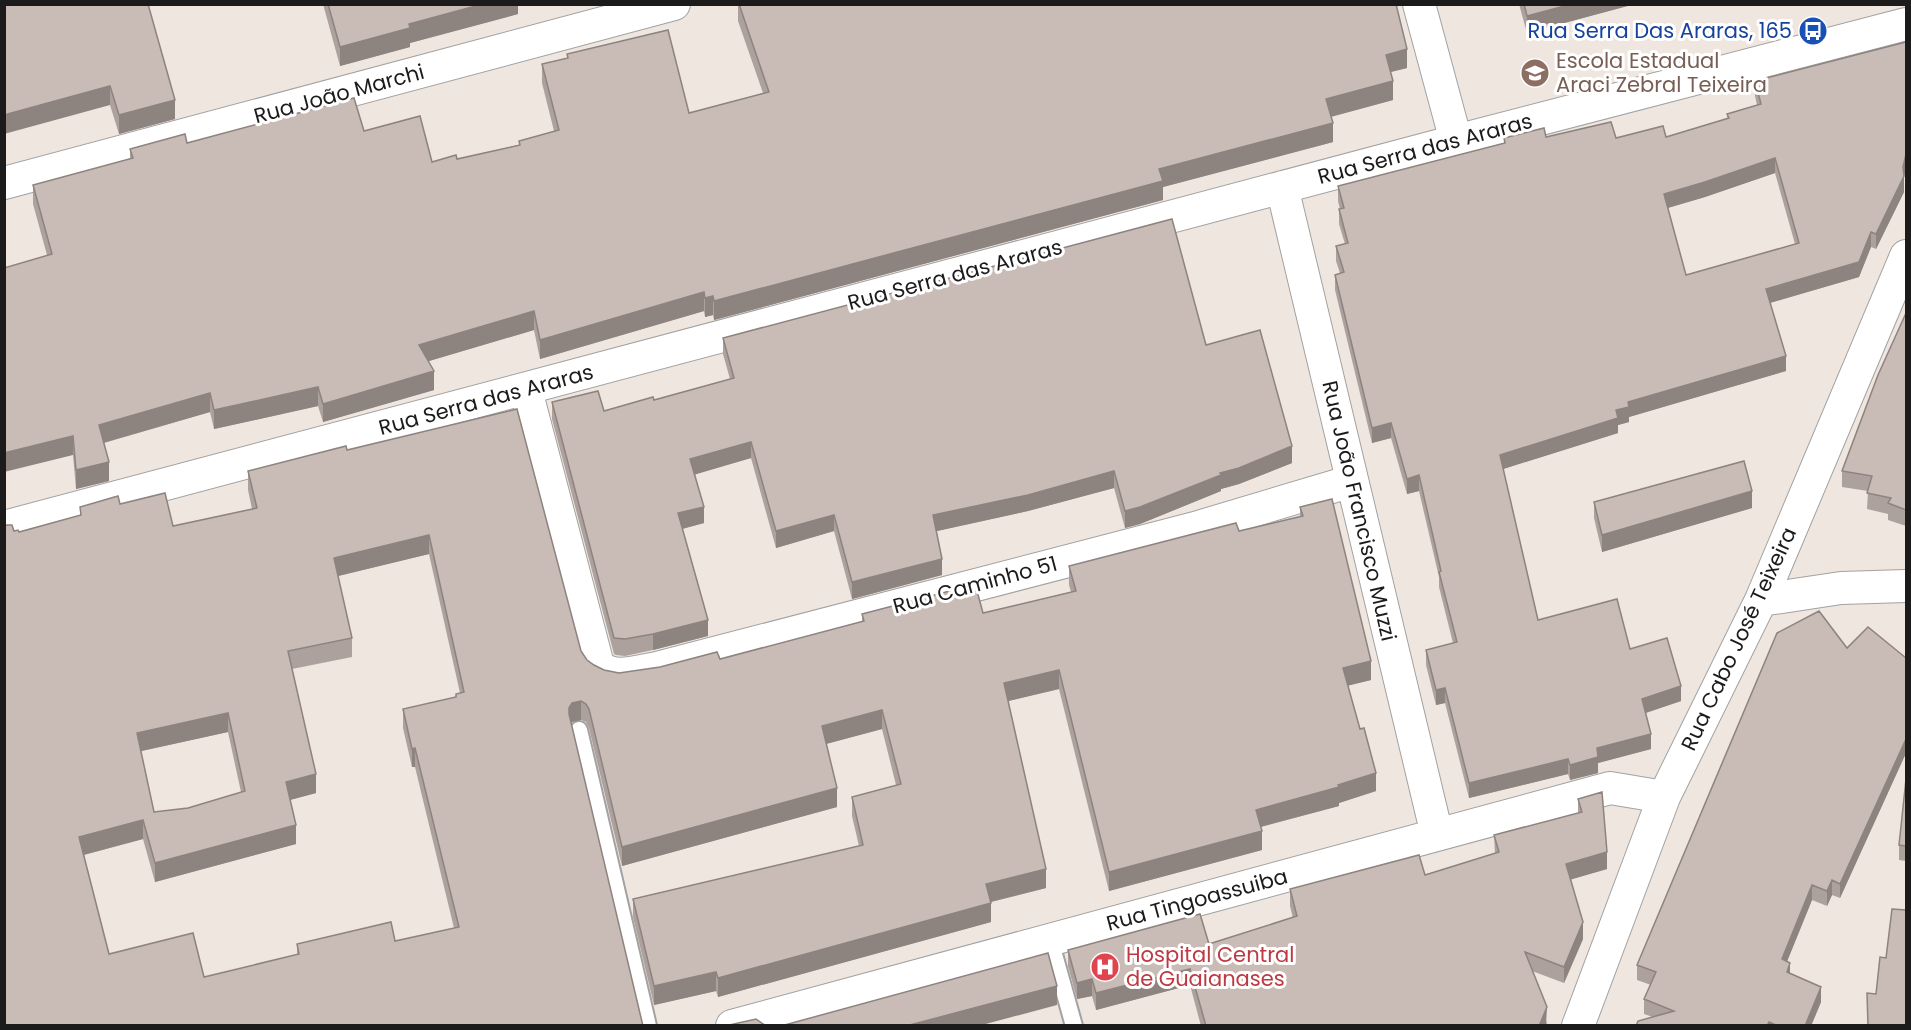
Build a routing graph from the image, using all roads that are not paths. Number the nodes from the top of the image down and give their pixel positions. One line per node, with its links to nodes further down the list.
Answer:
1 (674, 4): 5 (street, Rua João Marchi)
2 (1419, 4): 4 (street)
3 (1906, 24): 4 (street, Rua Serra das Araras)
4 (1456, 141): 6 (street, Rua Serra das Araras)
5 (4, 183)
6 (1282, 188): 8 (street, Rua Serra das Araras); 9 (street, Rua João Francisco Muzzi)
7 (1906, 256): 12 (street, Rua Cabo José Teixeira)
8 (526, 390): 9 (street, Rua Caminho 51); 10 (street, Rua Serra das Araras)
9 (1352, 481): 15 (street, Rua João Francisco Muzzi)
10 (4, 527)
11 (1906, 586): 12 (street)
12 (1761, 600): 14 (street, Rua Cabo José Teixeira)
13 (579, 730): 17 (lane)
14 (1664, 797): 15 (street, Rua Tingoassuiba); 20 (street, Rua Cabo José Teixeira)
15 (1437, 835): 16 (street, Rua Tingoassuiba)
16 (1050, 939): 18 (street, Rua Tingoassuiba); 19 (lane)
17 (648, 1026)
18 (732, 1026)
19 (1074, 1026)
20 (1578, 1026)

